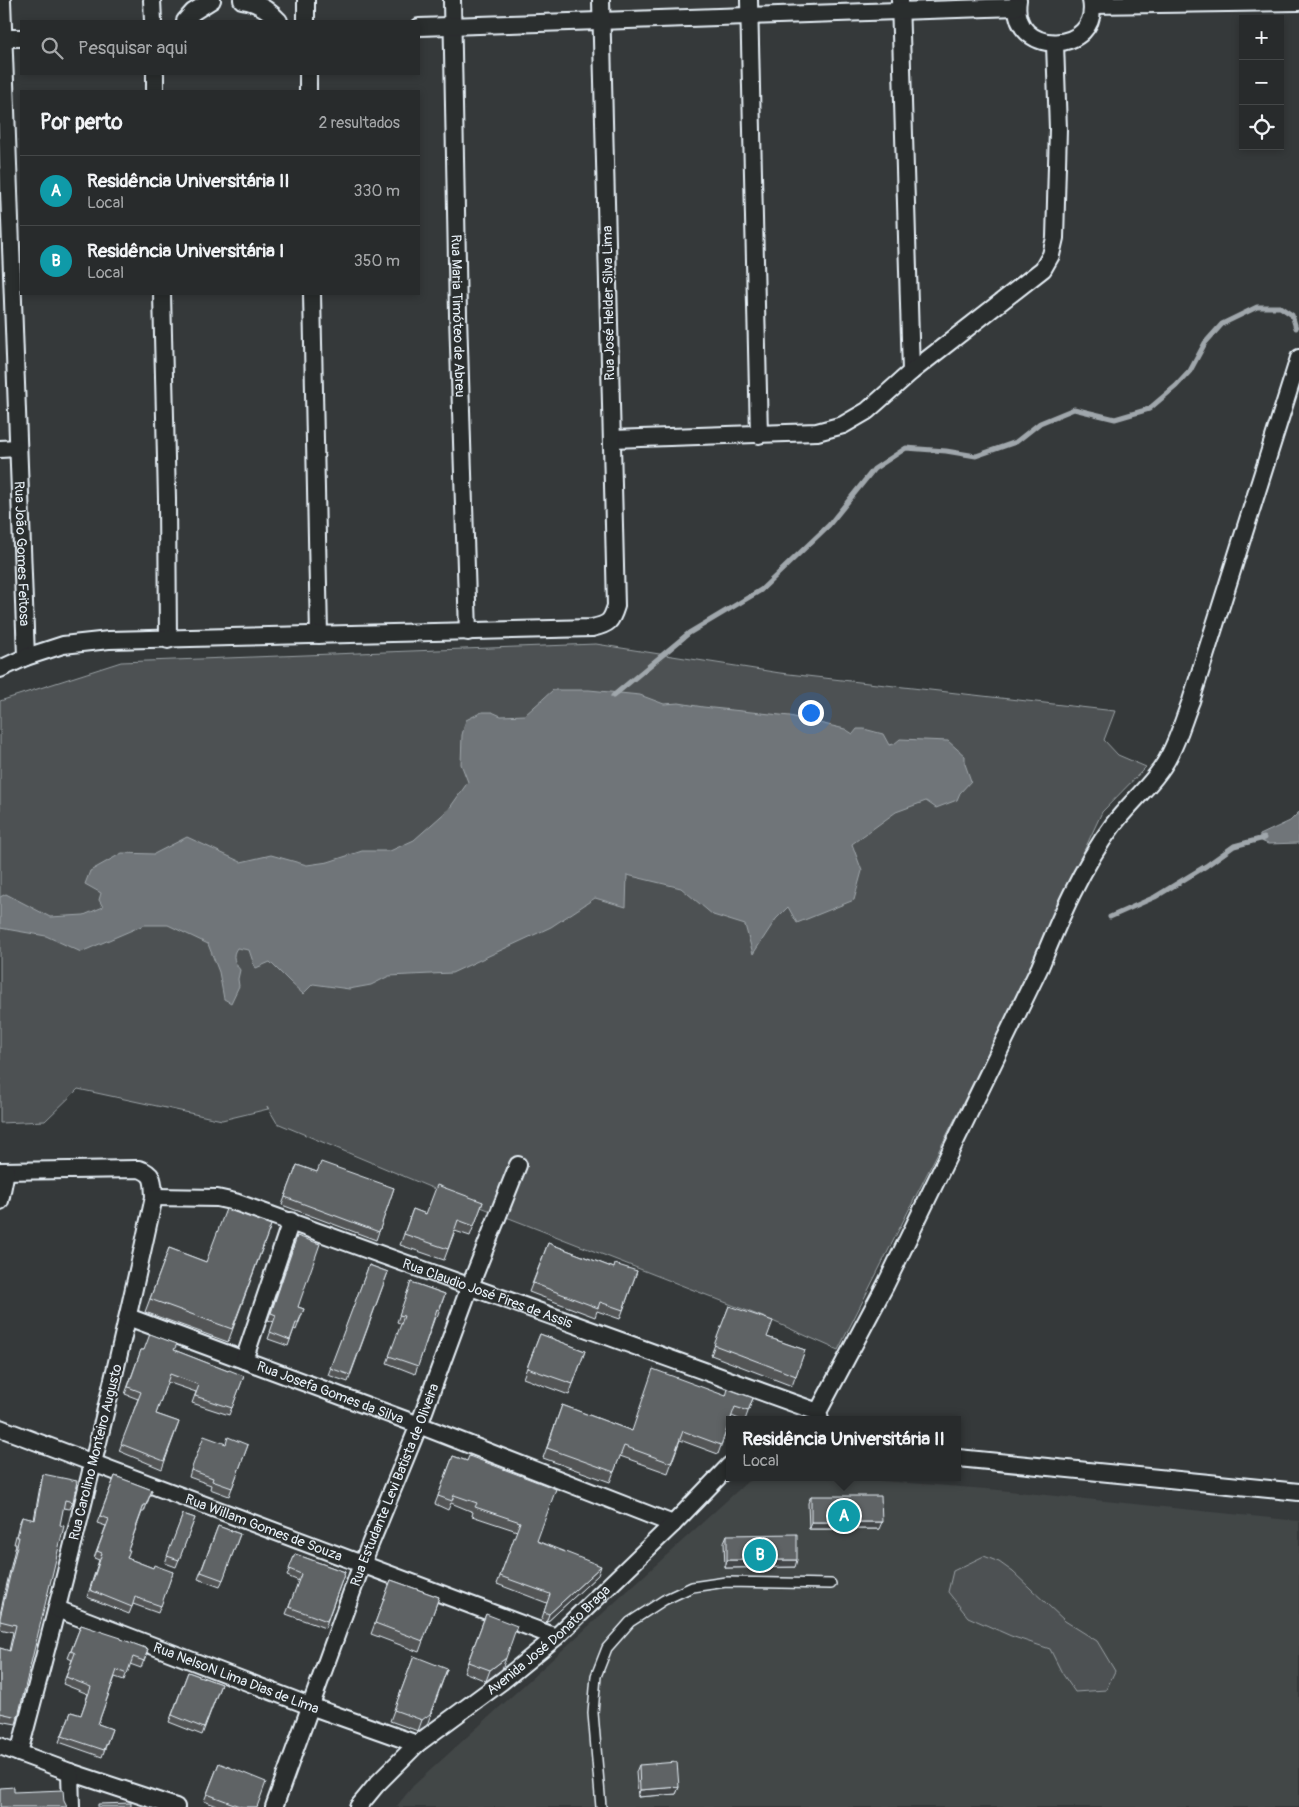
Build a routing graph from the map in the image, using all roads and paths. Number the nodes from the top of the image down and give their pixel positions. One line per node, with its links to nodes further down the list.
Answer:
1 (2, 0): 21 (street, Rua João Gomes Feitosa)
2 (152, 0): 14 (street)
3 (212, 0): 15 (street)
4 (242, 0): 16 (street)
5 (306, 0): 17 (street)
6 (452, 0): 19 (street, Rua Maria Timóteo de Abreu)
7 (601, 0): 18 (street, Rua José Helder Silva Lima)
8 (1203, 2): 9 (street); 10 (street)
9 (1299, 2)
10 (1092, 3): 23 (street)
11 (1018, 4): 12 (street); 23 (street)
12 (901, 6): 13 (street); 31 (street)
13 (749, 8): 18 (street); 32 (street)
14 (153, 20)
15 (186, 20)
16 (278, 20)
17 (306, 20)
18 (601, 21): 19 (street); 33 (street, Rua José Helder Silva Lima)
19 (453, 26): 20 (street); 36 (street, Rua Maria Timóteo de Abreu)
20 (420, 27)
21 (2, 38): 22 (street); 34 (street, Rua João Gomes Feitosa)
22 (20, 38)
23 (1055, 44): 31 (street)
24 (154, 75): 26 (street)
25 (308, 75): 27 (street)
26 (155, 90)
27 (308, 90)
28 (162, 295): 38 (street)
29 (312, 295): 37 (street)
30 (1299, 358): 49 (street)
31 (911, 372): 32 (street)
32 (760, 435): 33 (street)
33 (612, 439): 36 (street, Rua José Helder Silva Lima)
34 (18, 448): 35 (street); 39 (street, Rua João Gomes Feitosa)
35 (0, 449)
36 (468, 632): 37 (street)
37 (319, 635): 38 (street)
38 (168, 640): 39 (street)
39 (26, 657): 40 (street)
40 (0, 669)
41 (518, 1164): 46 (street, Rua Estudante Levi Batista de Oliveira)
42 (3, 1171): 43 (street, Rua Carolino Monteiro Augusto); 44 (street)
43 (154, 1197): 45 (street, Rua Claudio José Pires de Assis); 47 (street, Rua Carolino Monteiro Augusto)
44 (0, 1201)
45 (291, 1221): 46 (street, Rua Claudio José Pires de Assis); 48 (street)
46 (470, 1286): 49 (street, Rua Claudio José Pires de Assis); 50 (street, Rua Estudante Levi Batista de Oliveira)
47 (128, 1317): 48 (street, Rua Josefa Gomes da Silva); 53 (street, Rua Carolino Monteiro Augusto)
48 (244, 1360): 50 (street, Rua Josefa Gomes da Silva)
49 (819, 1416)
50 (419, 1425): 56 (street, Rua Josefa Gomes da Silva); 57 (street, Rua Estudante Levi Batista de Oliveira)
51 (0, 1428): 53 (street, Rua Willam Gomes de Souza)
52 (961, 1458): 55 (street)
53 (93, 1462): 57 (street, Rua Willam Gomes de Souza); 59 (street, Rua Carolino Monteiro Augusto)
54 (726, 1469): 56 (street, Avenida José Donato Braga)
55 (1299, 1492)
56 (673, 1524): 60 (street, Avenida José Donato Braga)
57 (362, 1564): 60 (street, Rua Willam Gomes de Souza); 61 (street, Rua Estudante Levi Batista de Oliveira)
58 (831, 1584): 70 (lane)
59 (57, 1609): 61 (street, Rua NelsoN Lima Dias de Lima); 64 (street, Rua Carolino Monteiro Augusto)
60 (556, 1637): 62 (street, Avenida José Donato Braga)
61 (310, 1706): 62 (street, Rua NelsoN Lima Dias de Lima); 68 (street, Rua Estudante Levi Batista de Oliveira)
62 (417, 1744): 69 (street, Avenida José Donato Braga)
63 (0, 1746): 64 (street)
64 (19, 1753): 65 (street)
65 (70, 1772): 66 (street); 67 (street)
66 (71, 1807)
67 (176, 1807)
68 (274, 1807)
69 (358, 1807)
70 (601, 1807)

